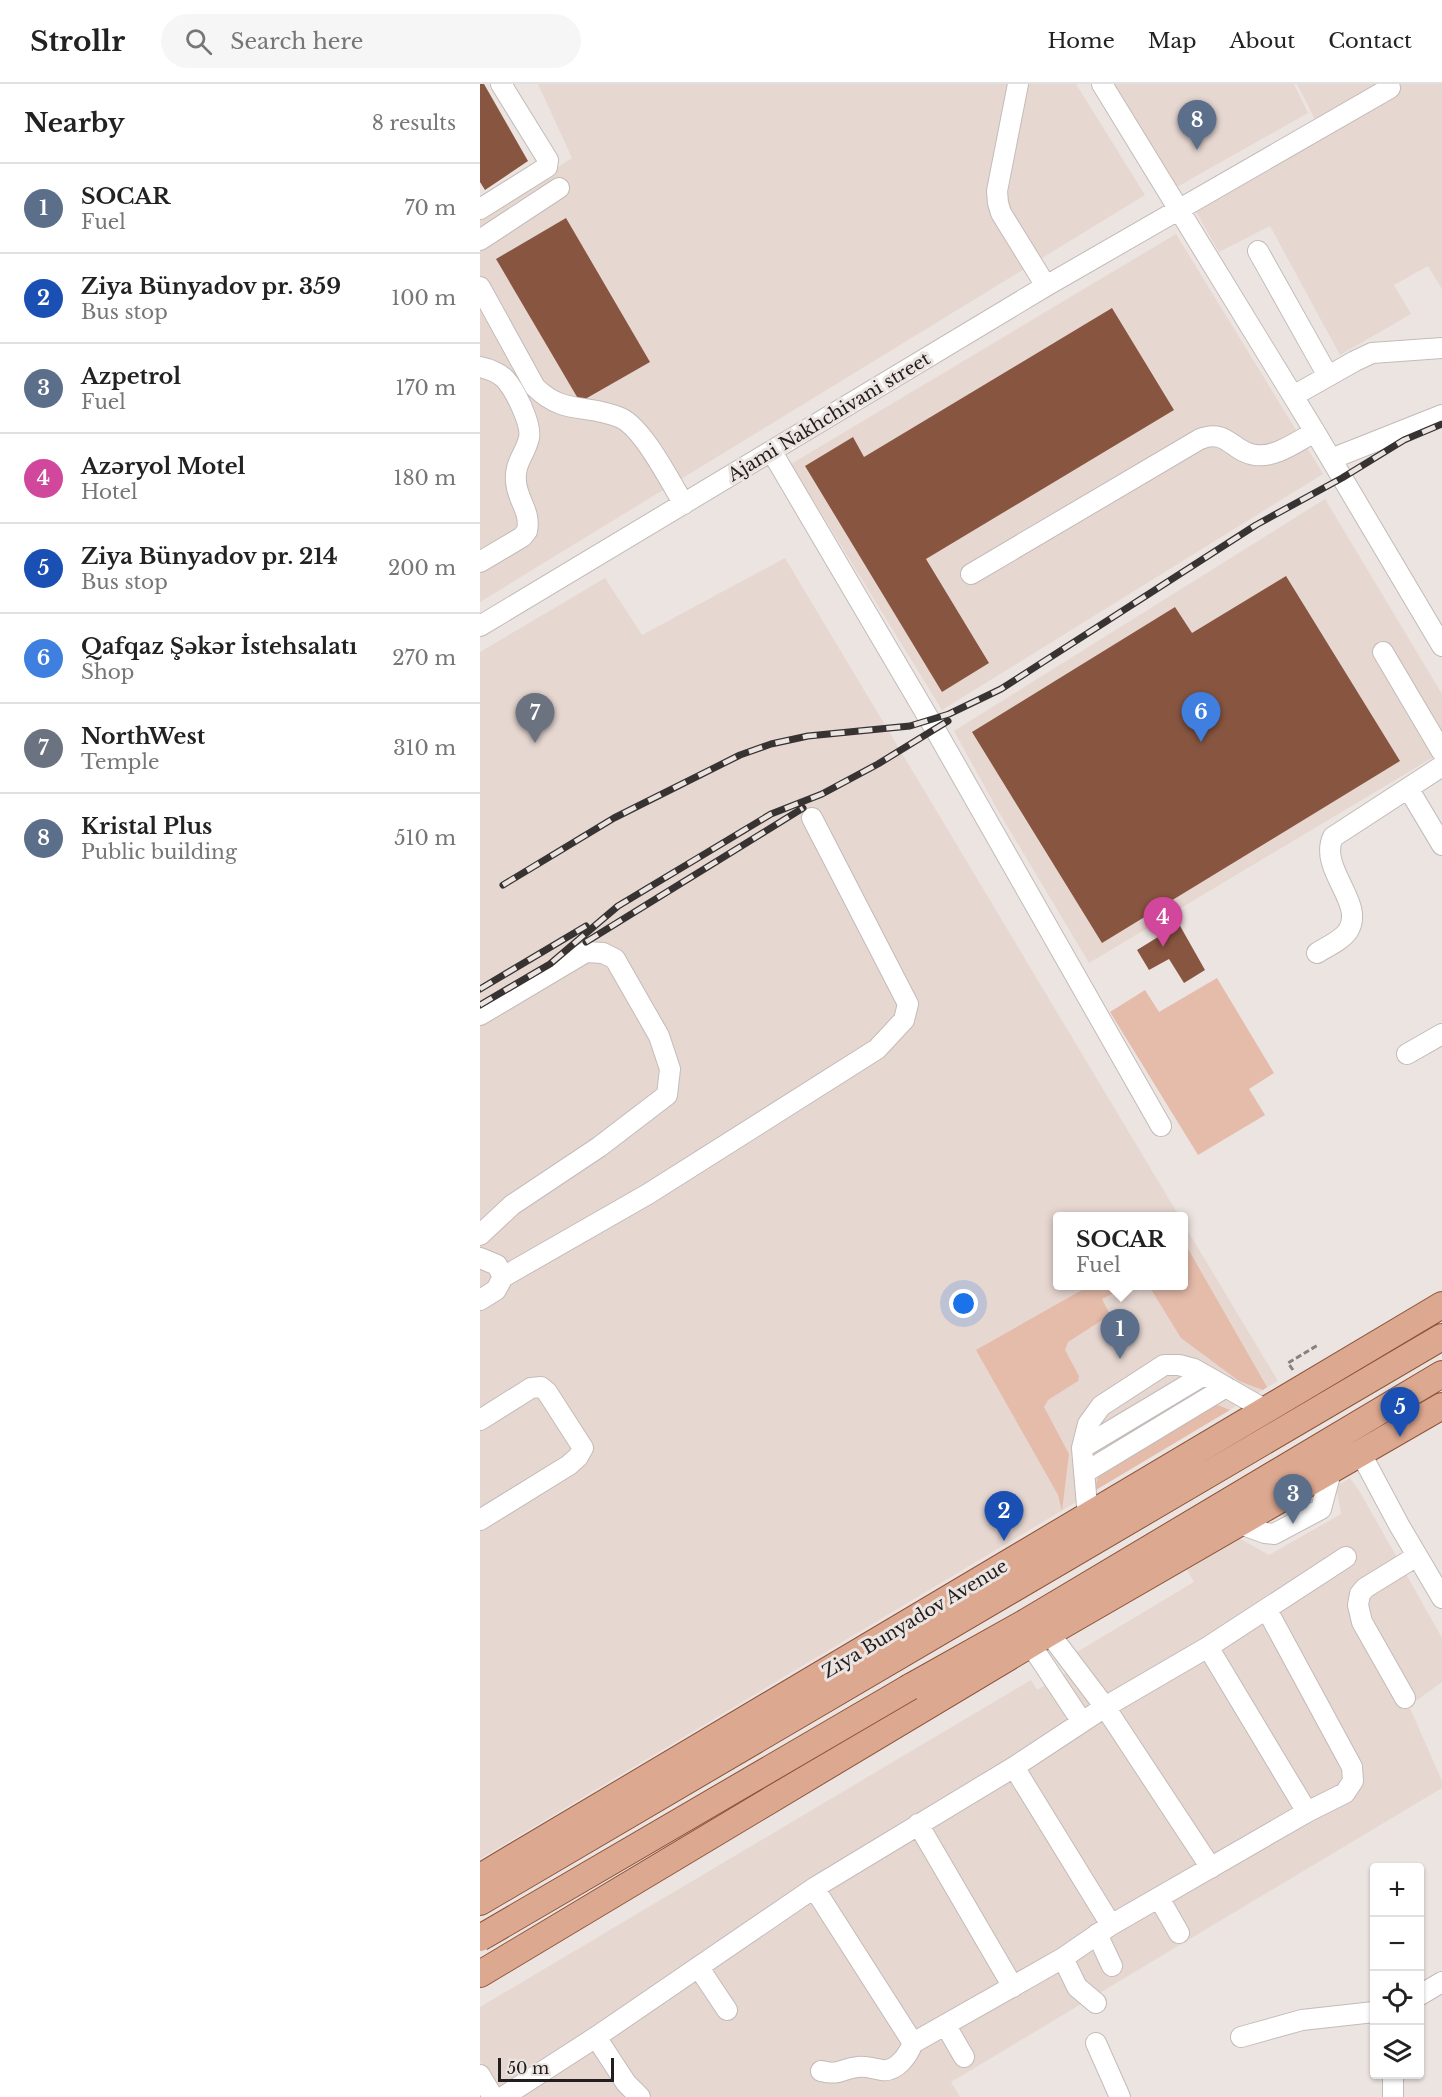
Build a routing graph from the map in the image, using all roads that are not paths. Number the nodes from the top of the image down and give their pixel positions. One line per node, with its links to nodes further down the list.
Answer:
1 (501, 84): 7 (street)
2 (1018, 84): 10 (street)
3 (1102, 84): 6 (street)
4 (1390, 88): 6 (street, Ajami Nakhchivani street)
5 (560, 188): 8 (street)
6 (1179, 208): 10 (street, Ajami Nakhchivani street); 15 (street)
7 (480, 209)
8 (480, 240)
9 (1258, 251): 14 (street)
10 (1047, 286): 18 (street, Ajami Nakhchivani street)
11 (480, 287): 20 (street)
12 (1442, 348): 14 (street)
13 (480, 367): 21 (street)
14 (1328, 376): 15 (street)
15 (1293, 396): 17 (street)
16 (1442, 415): 19 (street)
17 (1315, 432): 19 (street); 22 (street)
18 (772, 452): 20 (street, Ajami Nakhchivani street); 35 (street)
19 (1331, 459): 24 (street)
20 (684, 504): 23 (street, Ajami Nakhchivani street)
21 (480, 562)
22 (971, 574)
23 (482, 622)
24 (1442, 646)
25 (1383, 652): 26 (street)
26 (1442, 752)
27 (1442, 766): 28 (street)
28 (1408, 788): 30 (street); 31 (street)
29 (812, 818): 38 (street)
30 (1442, 845)
31 (1317, 953)
32 (480, 1015): 36 (street)
33 (1442, 1034): 34 (street)
34 (1407, 1054)
35 (1161, 1126)
36 (480, 1235)
37 (480, 1258): 38 (street)
38 (503, 1277): 39 (street)
39 (480, 1300)
40 (1442, 1305): 46 (main road, Ziya Bunyadov Avenue)
41 (1438, 1339): 46 (main road); 55 (main road, Ziya Bunyadov Avenue)
42 (1204, 1375): 44 (street); 48 (street); 48 (street)
43 (1442, 1375): 49 (main road); 58 (main road)
44 (1226, 1387): 46 (street); 50 (street)
45 (1442, 1406): 49 (main road)
46 (1266, 1410): 51 (main road, Ziya Bunyadov Avenue)
47 (480, 1420): 52 (street)
48 (1082, 1448): 50 (street)
49 (1360, 1452): 53 (street); 58 (main road)
50 (1084, 1473): 51 (street)
51 (1088, 1517): 55 (main road); 67 (main road, Ziya Bunyadov Avenue)
52 (480, 1520)
53 (1417, 1556): 56 (street); 60 (street)
54 (1346, 1557): 57 (street)
55 (1012, 1590): 71 (main road, Ziya Bunyadov Avenue)
56 (1442, 1598)
57 (1267, 1610): 59 (street); 64 (street)
58 (1036, 1633): 61 (street); 62 (street); 75 (main road); 76 (main road, bridge)
59 (1208, 1647): 61 (street); 64 (street)
60 (1405, 1698)
61 (1105, 1707): 62 (street); 66 (street)
62 (1082, 1722): 63 (street)
63 (1014, 1767): 65 (street); 73 (street)
64 (1307, 1812): 66 (street)
65 (918, 1824): 68 (street); 82 (street)
66 (1211, 1868): 70 (street)
67 (489, 1871): 69 (main road)
68 (814, 1887): 79 (street); 90 (street)
69 (480, 1891)
70 (1159, 1898): 73 (street); 74 (street)
71 (480, 1902)
72 (480, 1921): 75 (main road)
73 (1104, 1930): 77 (street); 78 (street)
74 (1179, 1933)
75 (547, 1934): 80 (main road)
76 (480, 1938)
77 (1064, 1958): 82 (street); 84 (street)
78 (1112, 1966)
79 (699, 1968): 85 (street); 88 (street)
80 (480, 1974)
81 (1442, 1982): 83 (street)
82 (1012, 1987): 87 (street)
83 (1424, 1992)
84 (1096, 2003)
85 (727, 2010)
86 (1370, 2012): 89 (street)
87 (946, 2026): 90 (street); 92 (street)
88 (596, 2037): 97 (street); 98 (street)
89 (1240, 2037)
90 (913, 2043): 93 (street)
91 (1096, 2043): 99 (street)
92 (964, 2057)
93 (821, 2071)
94 (480, 2075): 96 (street)
95 (1393, 2079): 100 (street)
96 (493, 2097)
97 (503, 2097)
98 (639, 2097)
99 (1120, 2097)
100 (1393, 2097)

